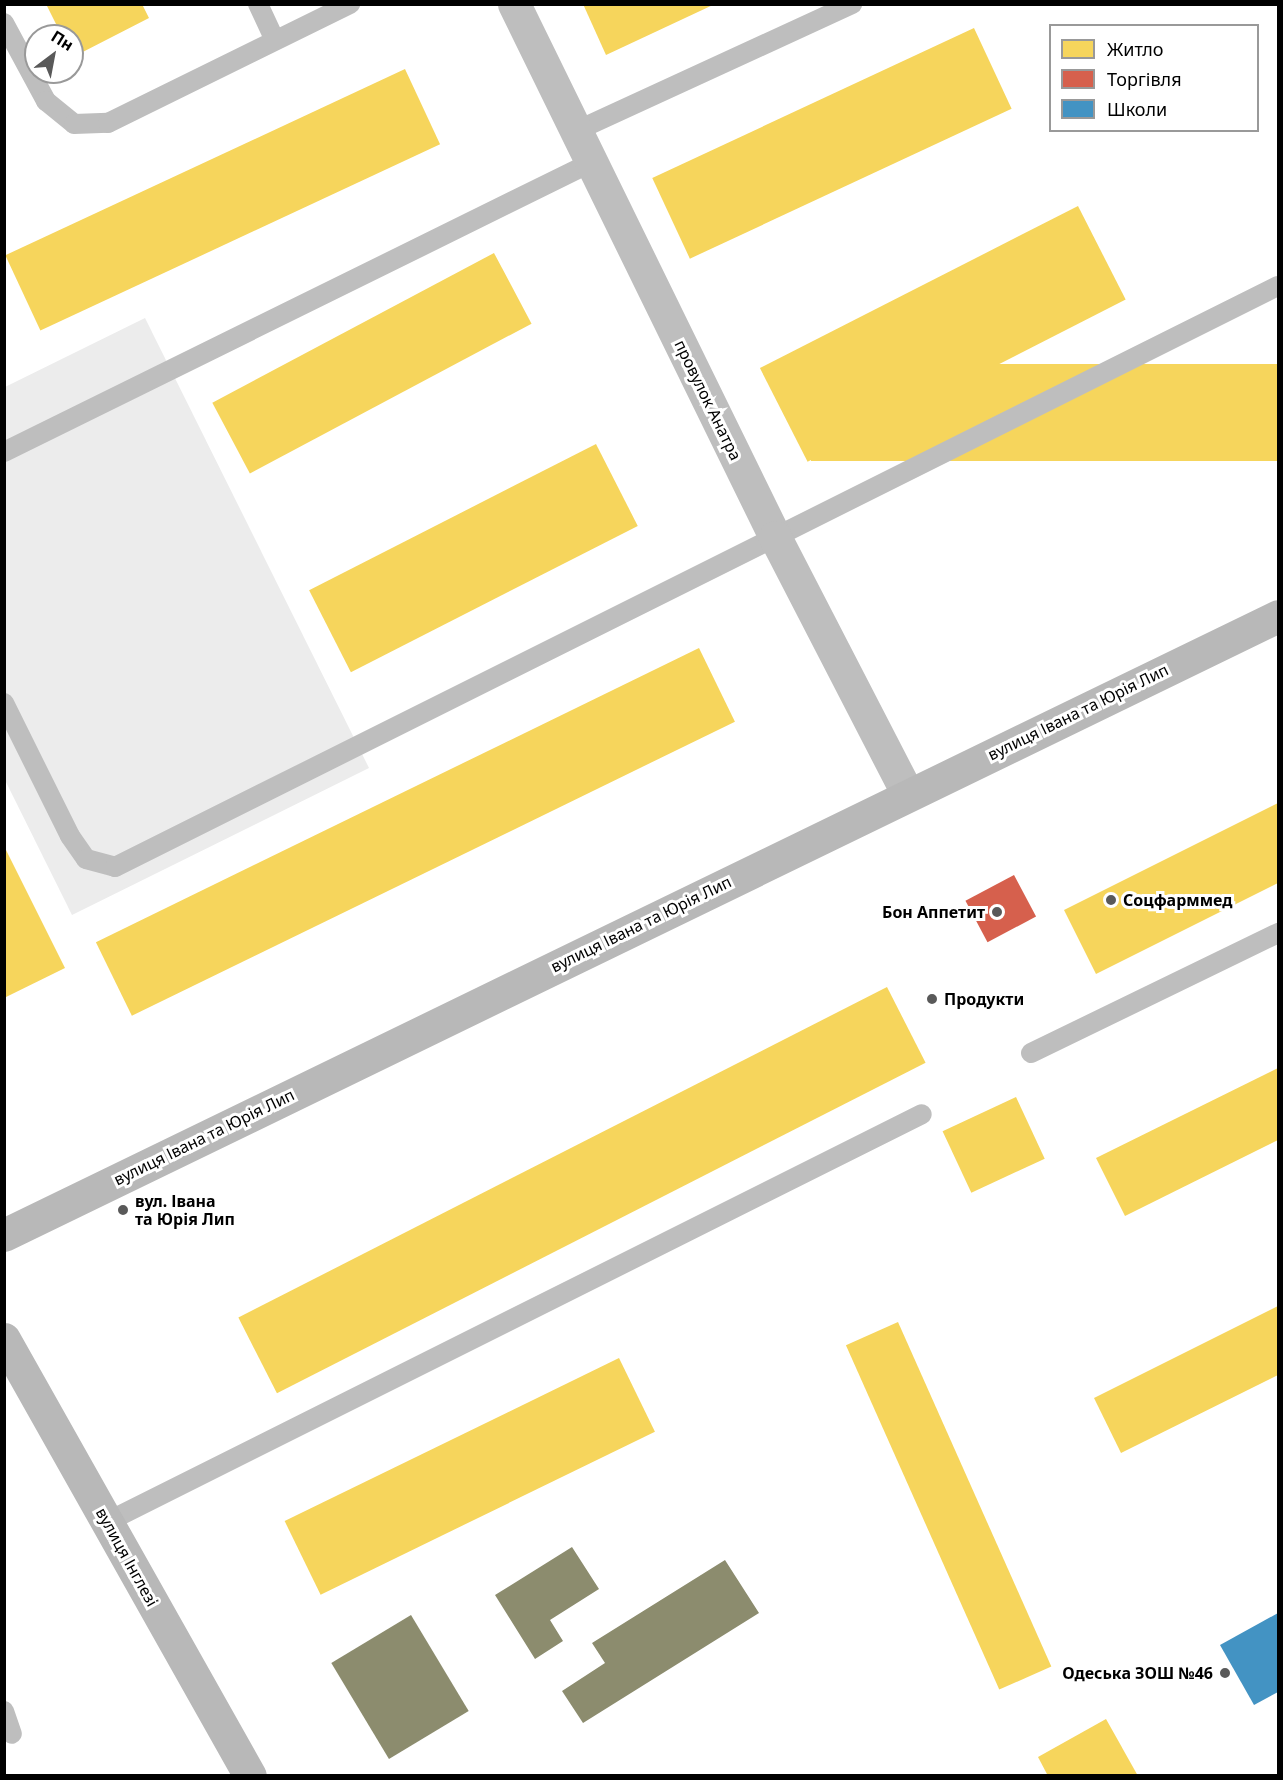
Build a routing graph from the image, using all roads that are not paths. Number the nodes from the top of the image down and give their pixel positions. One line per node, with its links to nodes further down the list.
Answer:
1 (258, 4): 6 (lane)
2 (350, 4): 6 (lane)
3 (514, 4): 7 (street, провулок Анатра)
4 (852, 4): 7 (lane)
5 (4, 23): 6 (lane)
6 (274, 38)
7 (576, 131): 8 (street, провулок Анатра)
8 (592, 162): 10 (lane); 11 (street, провулок Анатра)
9 (1278, 286): 11 (lane)
10 (4, 452)
11 (775, 537): 13 (lane); 14 (street, провулок Анатра)
12 (1278, 616): 14 (street, вулиця Івана та Юрія Лип)
13 (4, 703)
14 (908, 794): 18 (street, вулиця Івана та Юрія Лип)
15 (1278, 933): 16 (lane)
16 (1031, 1053)
17 (922, 1114): 20 (lane)
18 (4, 1235)
19 (4, 1339): 20 (street, вулиця Інглезі)
20 (107, 1522): 23 (street, вулиця Інглезі)
21 (4, 1711): 22 (lane)
22 (12, 1734)
23 (250, 1776)

